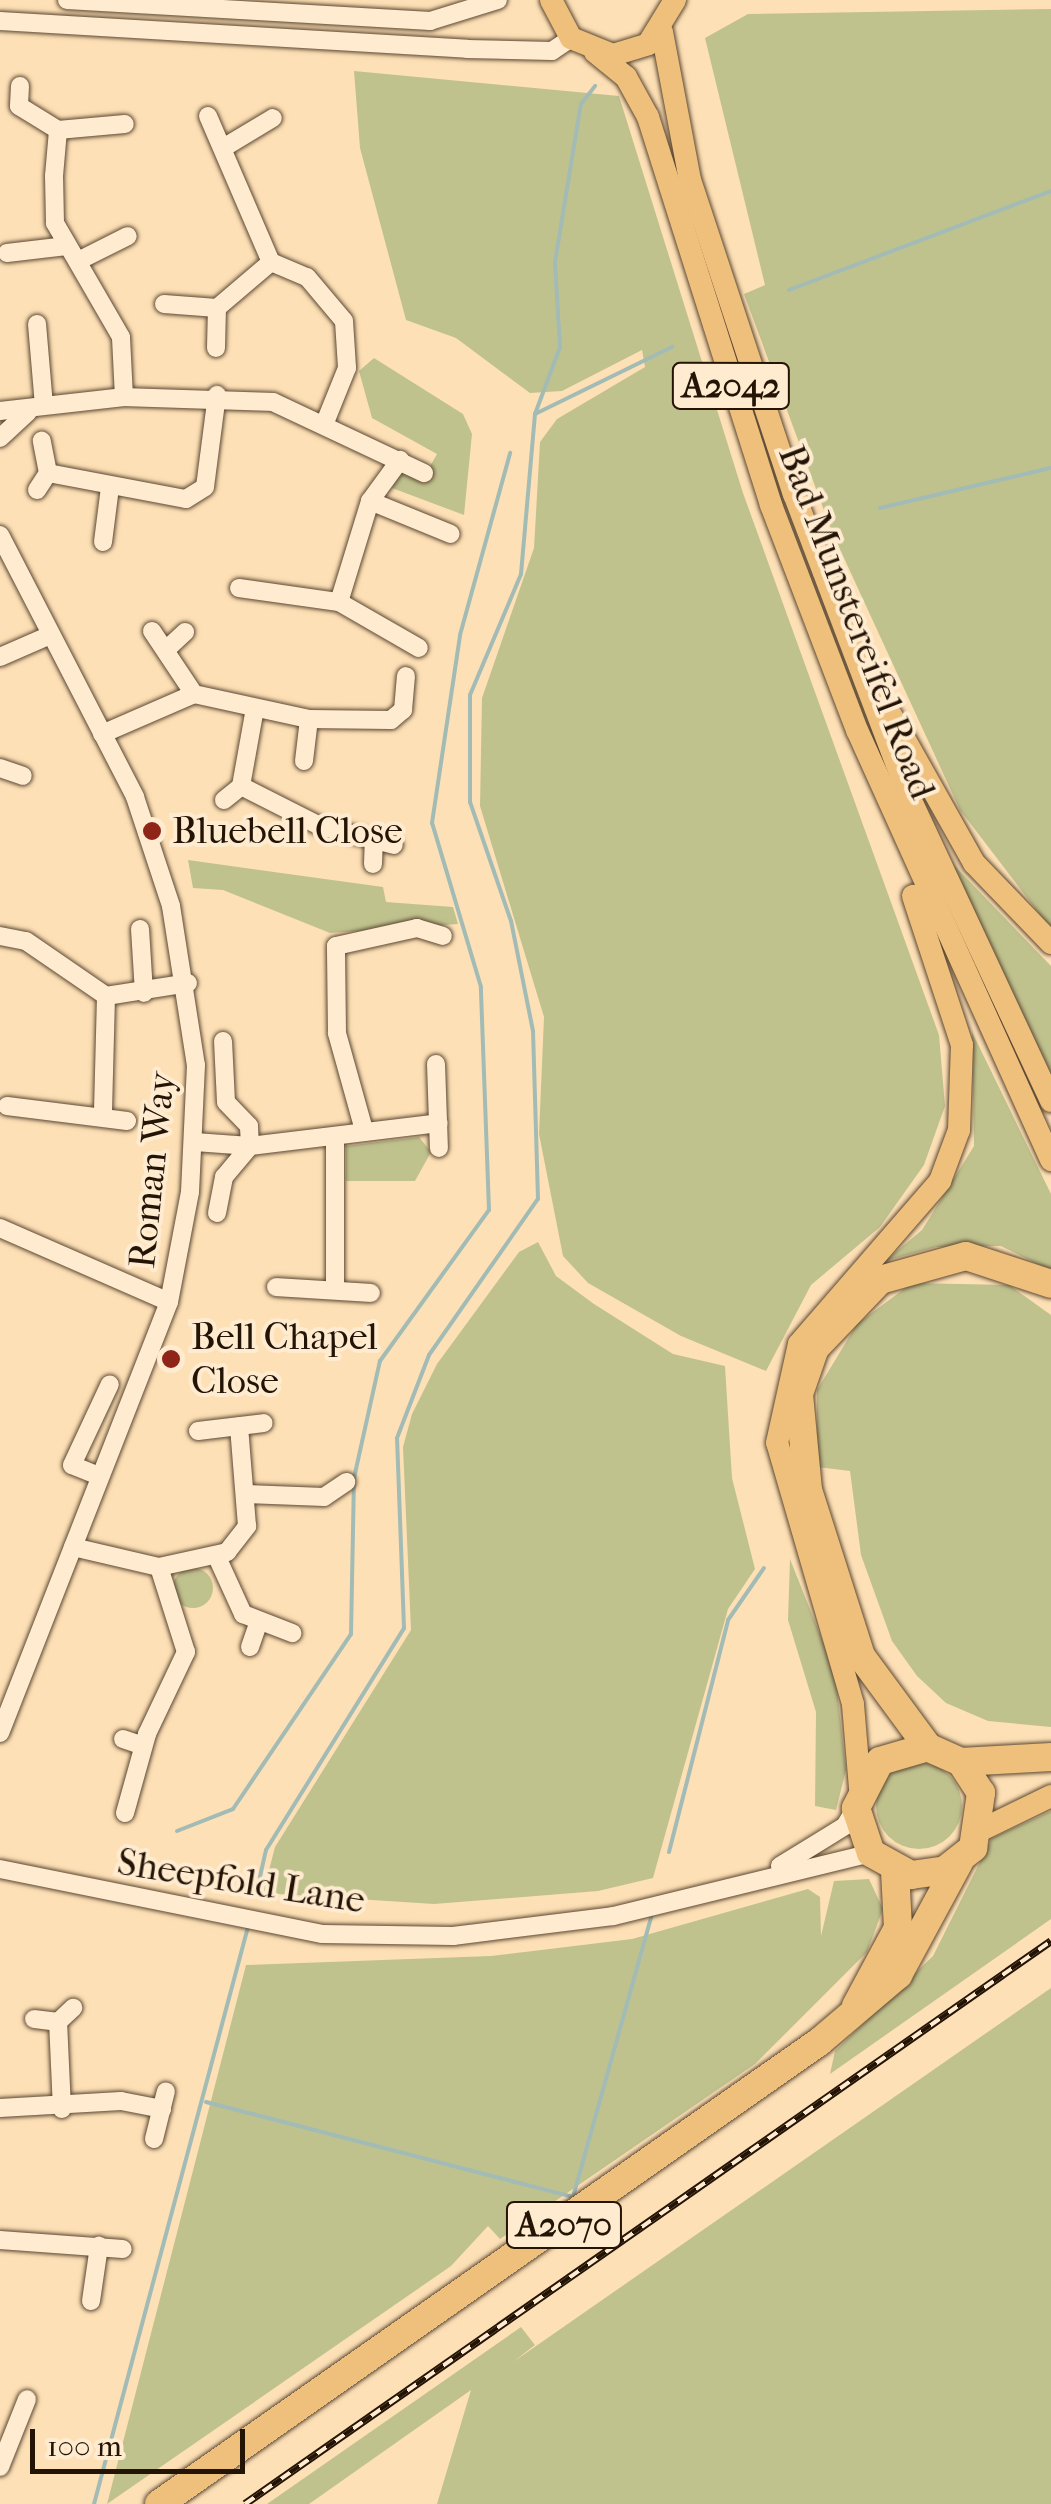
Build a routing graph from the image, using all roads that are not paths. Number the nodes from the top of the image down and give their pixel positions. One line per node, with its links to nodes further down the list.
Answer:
1 (67, 0): 2 (street)
2 (498, 0)
3 (551, 0): 7 (main road)
4 (675, 0): 6 (main road)
5 (0, 21): 7 (street)
6 (662, 32): 8 (main road); 45 (main road, Bad Munstereifel Road / A2042)
7 (571, 38): 8 (main road, Bad Munstereifel Road)
8 (595, 52): 53 (main road, Bad Munstereifel Road / A2042)
9 (20, 86): 13 (street)
10 (208, 116): 14 (street)
11 (273, 118): 14 (street)
12 (125, 124): 13 (street)
13 (58, 130): 16 (street)
14 (223, 148): 19 (street)
15 (128, 236): 18 (street)
16 (66, 246): 17 (street); 18 (street)
17 (8, 254)
18 (82, 259): 25 (street)
19 (270, 262): 21 (street); 28 (street)
20 (164, 304): 21 (street)
21 (217, 308): 23 (street)
22 (37, 324): 26 (street)
23 (216, 348)
24 (217, 395): 25 (street); 28 (street); 34 (street)
25 (124, 397): 26 (street)
26 (43, 405): 27 (street); 29 (street)
27 (0, 411)
28 (324, 425): 31 (street)
29 (0, 438)
30 (42, 440): 32 (street)
31 (400, 460): 33 (street); 36 (street)
32 (48, 473): 34 (street); 35 (street)
33 (424, 473)
34 (110, 487): 39 (street)
35 (36, 490)
36 (370, 501): 37 (street); 41 (street)
37 (451, 534)
38 (0, 536): 44 (street, Roman Way)
39 (103, 542)
40 (239, 588): 41 (street)
41 (338, 602): 47 (street)
42 (152, 631): 46 (street)
43 (185, 632): 46 (street)
44 (50, 634): 48 (street); 54 (street, Roman Way)
45 (851, 641): 66 (main road); 74 (main road, Bad Munstereifel Road / A2042)
46 (170, 647): 50 (street)
47 (418, 648)
48 (0, 658)
49 (406, 676): 52 (street)
50 (194, 694): 51 (street); 54 (street)
51 (255, 708): 52 (street); 58 (street)
52 (310, 720): 55 (street)
53 (856, 730): 84 (main road, Bad Munstereifel Road / A2042); 113 (main road)
54 (102, 734): 67 (street, Roman Way)
55 (304, 761)
56 (0, 768): 57 (street)
57 (23, 776)
58 (241, 786): 59 (street); 60 (street)
59 (224, 800)
60 (374, 840): 61 (street); 62 (street)
61 (394, 845)
62 (373, 864)
63 (140, 929): 70 (street)
64 (0, 936): 71 (street)
65 (443, 936): 69 (street)
66 (1051, 943)
67 (188, 984): 70 (street); 81 (street, Roman Way)
68 (314, 984): 69 (street)
69 (336, 986): 79 (street)
70 (144, 993): 71 (street)
71 (106, 996): 76 (street)
72 (223, 1041): 82 (street)
73 (436, 1064): 78 (street)
74 (1051, 1101)
75 (7, 1106): 76 (street)
76 (102, 1111): 77 (street)
77 (127, 1121)
78 (439, 1123): 79 (street); 83 (street)
79 (364, 1130): 80 (street)
80 (335, 1136): 82 (street); 88 (street)
81 (195, 1142): 82 (street); 91 (street, Roman Way)
82 (250, 1146): 85 (street)
83 (439, 1148)
84 (1051, 1160)
85 (217, 1213)
86 (0, 1228): 91 (street)
87 (1051, 1284): 109 (highway)
88 (334, 1285): 89 (street); 90 (street)
89 (276, 1287)
90 (371, 1293)
91 (169, 1302): 96 (street, Roman Way)
92 (110, 1384): 96 (street)
93 (264, 1423): 94 (street)
94 (239, 1426): 95 (street); 98 (street)
95 (198, 1431)
96 (99, 1476): 99 (street, Roman Way)
97 (346, 1482): 98 (street)
98 (246, 1494): 100 (street)
99 (74, 1547): 101 (street); 105 (street, Roman Way)
100 (217, 1557): 101 (street); 102 (street)
101 (159, 1567): 108 (street)
102 (258, 1624): 103 (street); 104 (street)
103 (292, 1634)
104 (250, 1647)
105 (5, 1707): 106 (street, Roman Way)
106 (0, 1733)
107 (123, 1740): 108 (street)
108 (143, 1746): 114 (street)
109 (928, 1747): 111 (highway); 113 (highway)
110 (1051, 1757): 111 (highway)
111 (961, 1762): 115 (highway)
112 (1051, 1796): 115 (main road)
113 (858, 1798): 116 (highway); 120 (street, Sheepfold Lane)
114 (125, 1813)
115 (981, 1830): 117 (highway)
116 (871, 1853): 119 (highway); 120 (street, Sheepfold Lane)
117 (959, 1862): 119 (highway); 122 (highway, A2070)
118 (0, 1869): 120 (street, Sheepfold Lane)
119 (895, 1870): 122 (highway, A2070)
120 (767, 1874)
121 (73, 2008): 124 (street)
122 (853, 2012): 134 (highway, A2070)
123 (34, 2020): 124 (street)
124 (58, 2022): 126 (street)
125 (0, 2108): 126 (street)
126 (62, 2109): 127 (street)
127 (154, 2139)
128 (0, 2240): 129 (street)
129 (99, 2246): 130 (street); 131 (street)
130 (123, 2249)
131 (90, 2301)
132 (27, 2399): 133 (street)
133 (0, 2467)
134 (158, 2504)

